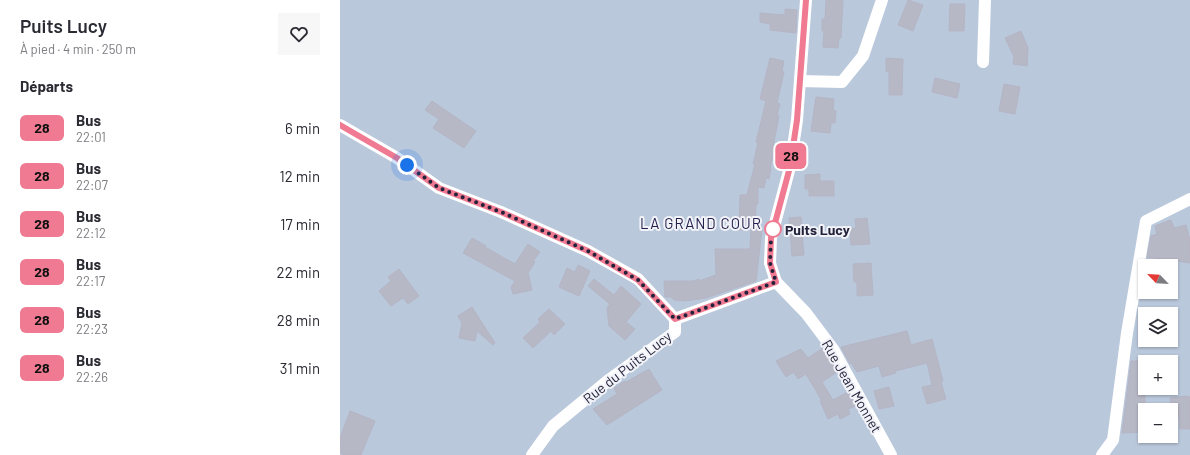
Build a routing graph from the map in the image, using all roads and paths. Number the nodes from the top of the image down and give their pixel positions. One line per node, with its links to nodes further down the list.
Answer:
1 (806, 0): 5 (street, Rue Jean Monnet)
2 (882, 0): 5 (street)
3 (985, 0): 4 (street)
4 (983, 62)
5 (800, 81): 8 (street, Rue Jean Monnet)
6 (340, 125): 9 (street)
7 (1190, 199): 12 (street)
8 (776, 282): 9 (street, Rue du Puits Lucy); 11 (street, Rue Jean Monnet)
9 (675, 319): 10 (street, Rue du Puits Lucy)
10 (532, 455)
11 (891, 455)
12 (1102, 455)

